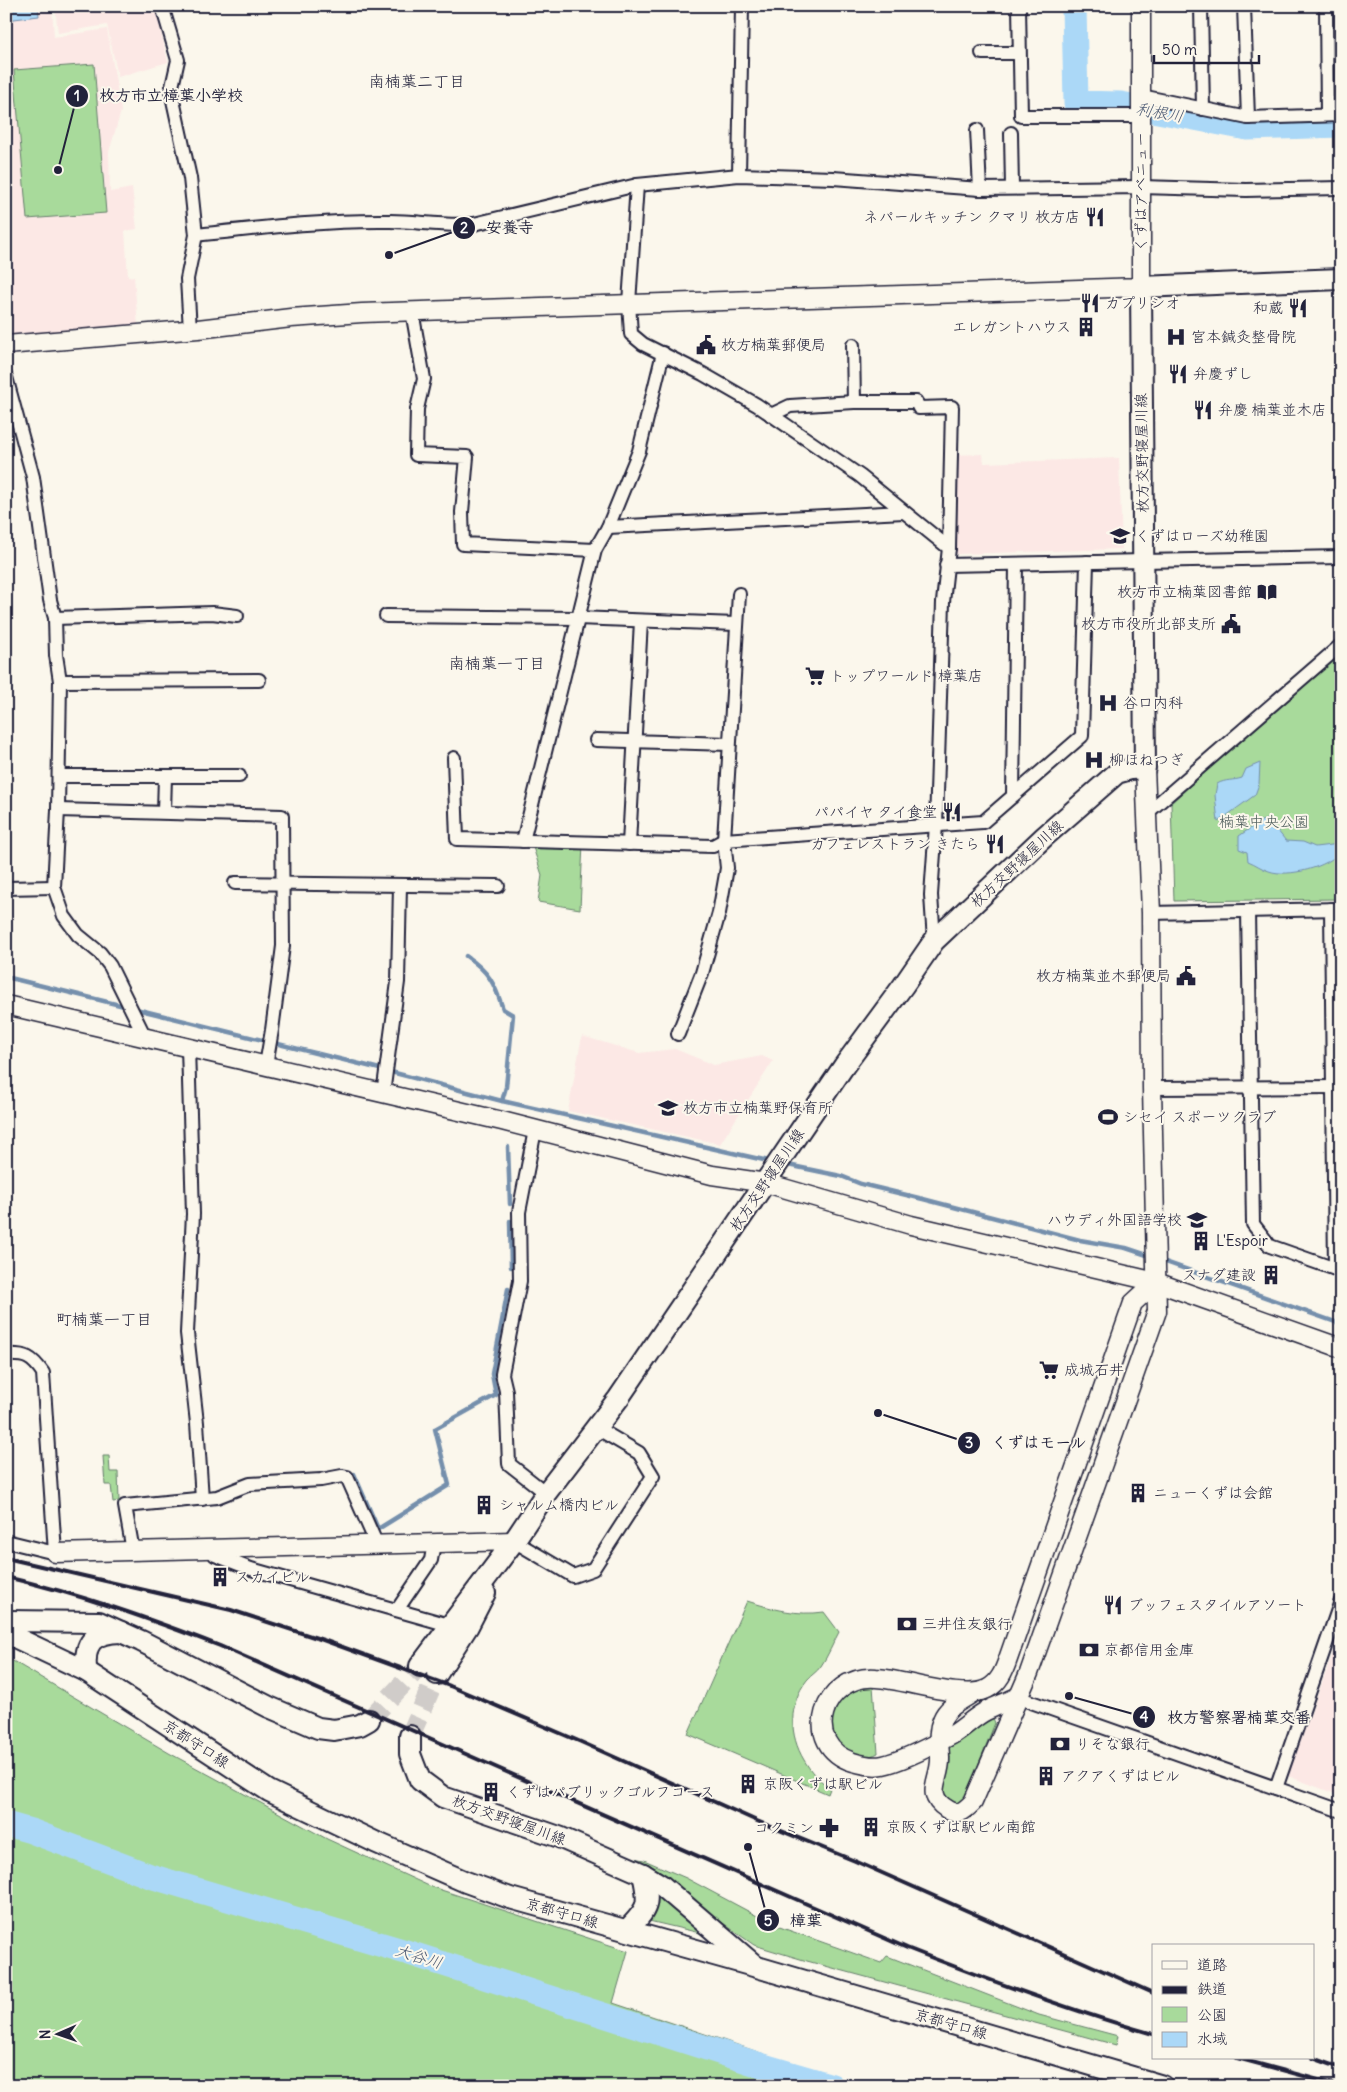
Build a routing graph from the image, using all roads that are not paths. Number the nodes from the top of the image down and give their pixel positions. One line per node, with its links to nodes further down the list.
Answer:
1 (162, 6): 24 (street)
2 (742, 6): 18 (street)
3 (1019, 6): 9 (street)
4 (1141, 6): 10 (street, くずはアベニュー)
5 (1202, 6): 11 (street)
6 (1244, 6): 15 (street)
7 (1326, 6): 12 (street)
8 (982, 53): 9 (street)
9 (1020, 53): 14 (street)
10 (1141, 96): 11 (street); 14 (street, くずはアベニュー)
11 (1203, 109): 15 (street)
12 (1327, 115): 13 (street); 15 (street)
13 (1341, 115)
14 (1141, 116): 20 (street, くずはアベニュー)
15 (1248, 118)
16 (977, 130): 21 (street)
17 (1011, 133): 22 (street)
18 (739, 175): 19 (street); 21 (street)
19 (637, 185): 24 (street); 27 (street)
20 (1141, 187): 22 (street); 23 (street); 26 (street, くずはアベニュー)
21 (980, 188): 22 (street)
22 (1012, 188)
23 (1341, 188)
24 (196, 235): 29 (street)
25 (1341, 279): 26 (main road)
26 (1141, 287): 27 (street); 41 (main road, 枚方交野寝屋川線)
27 (629, 304): 28 (street); 32 (street)
28 (412, 312): 29 (street); 39 (street)
29 (190, 330): 30 (street)
30 (6, 345)
31 (853, 345): 34 (street)
32 (663, 353): 35 (street); 37 (street)
33 (6, 377): 48 (street)
34 (854, 402): 35 (street); 38 (street)
35 (771, 416): 36 (street)
36 (904, 512): 37 (street); 38 (street)
37 (608, 527): 39 (street)
38 (949, 548): 44 (street)
39 (595, 550): 49 (street)
40 (1341, 557): 41 (street)
41 (1143, 561): 42 (street); 59 (main road, 枚方交野寝屋川線)
42 (1087, 562): 43 (street); 63 (street)
43 (1016, 564): 44 (street); 63 (street)
44 (946, 565): 67 (street)
45 (740, 594): 51 (street)
46 (237, 616): 48 (street)
47 (386, 616): 49 (street)
48 (55, 618): 53 (street)
49 (578, 618): 50 (street); 69 (street)
50 (641, 621): 51 (street); 56 (street)
51 (736, 624): 57 (street)
52 (1341, 645): 66 (street)
53 (60, 680): 54 (street); 60 (street)
54 (259, 680)
55 (596, 740): 56 (street)
56 (635, 742): 57 (street); 70 (street)
57 (729, 744): 68 (street)
58 (454, 758): 69 (street)
59 (1145, 768): 66 (street); 80 (main road, 枚方交野寝屋川線)
60 (58, 776): 61 (street); 64 (street)
61 (165, 776): 62 (street); 65 (street)
62 (239, 776)
63 (1013, 794): 67 (street)
64 (58, 810): 65 (street); 75 (street)
65 (164, 812): 72 (street)
66 (1147, 813): 79 (street)
67 (936, 825): 68 (street); 80 (street)
68 (724, 840): 70 (street); 82 (street)
69 (523, 841): 70 (street)
70 (629, 844)
71 (235, 883): 72 (street)
72 (282, 884): 73 (street); 85 (street)
73 (400, 885): 74 (street); 89 (street)
74 (498, 886)
75 (54, 887): 76 (street); 83 (street)
76 (6, 888)
77 (1336, 909): 78 (street); 87 (street)
78 (1248, 911): 79 (street); 86 (street)
79 (1151, 913): 88 (street)
80 (934, 941): 91 (main road, 枚方交野寝屋川線)
81 (6, 1004): 83 (street)
82 (678, 1034)
83 (146, 1037): 84 (street)
84 (188, 1047): 85 (street); 98 (street)
85 (266, 1066): 89 (street)
86 (1250, 1087): 87 (street); 88 (street); 92 (street)
87 (1337, 1087): 92 (street)
88 (1152, 1088): 93 (street)
89 (382, 1094): 90 (street)
90 (535, 1130): 91 (street); 97 (street)
91 (766, 1183): 93 (street); 96 (main road, 枚方交野寝屋川線)
92 (1338, 1270)
93 (1156, 1282): 94 (street); 113 (street); 114 (street)
94 (1341, 1348)
95 (6, 1355): 105 (street)
96 (596, 1428): 97 (main road, 枚方交野寝屋川線); 100 (street)
97 (546, 1492): 100 (main road, 枚方交野寝屋川線)
98 (202, 1499): 102 (street); 104 (street)
99 (6, 1541): 105 (street)
100 (514, 1541): 101 (street); 109 (main road, 枚方交野寝屋川線); 109 (main road, 枚方交野寝屋川線)
101 (434, 1543): 102 (street); 107 (street)
102 (377, 1544): 103 (street)
103 (212, 1549): 104 (street); 107 (street)
104 (133, 1551): 105 (street)
105 (55, 1553)
106 (1341, 1601): 118 (street)
107 (397, 1610): 109 (street)
108 (6, 1621): 110 (main road)
109 (449, 1625)
110 (121, 1632): 112 (main road); 115 (main road)
111 (6, 1633): 112 (main road, 京都守口線)
112 (86, 1672): 121 (main road, 京都守口線)
113 (973, 1692): 117 (street); 117 (street)
114 (1018, 1698): 117 (street); 117 (street); 118 (street)
115 (369, 1720)
116 (410, 1736): 120 (main road, 枚方交野寝屋川線)
117 (938, 1741)
118 (1276, 1788): 119 (street)
119 (1341, 1811)
120 (643, 1874): 121 (main road); 122 (main road, 枚方交野寝屋川線)
121 (626, 1930): 122 (main road, 京都守口線)
122 (757, 1967): 123 (main road, 京都守口線)
123 (1163, 2086)

